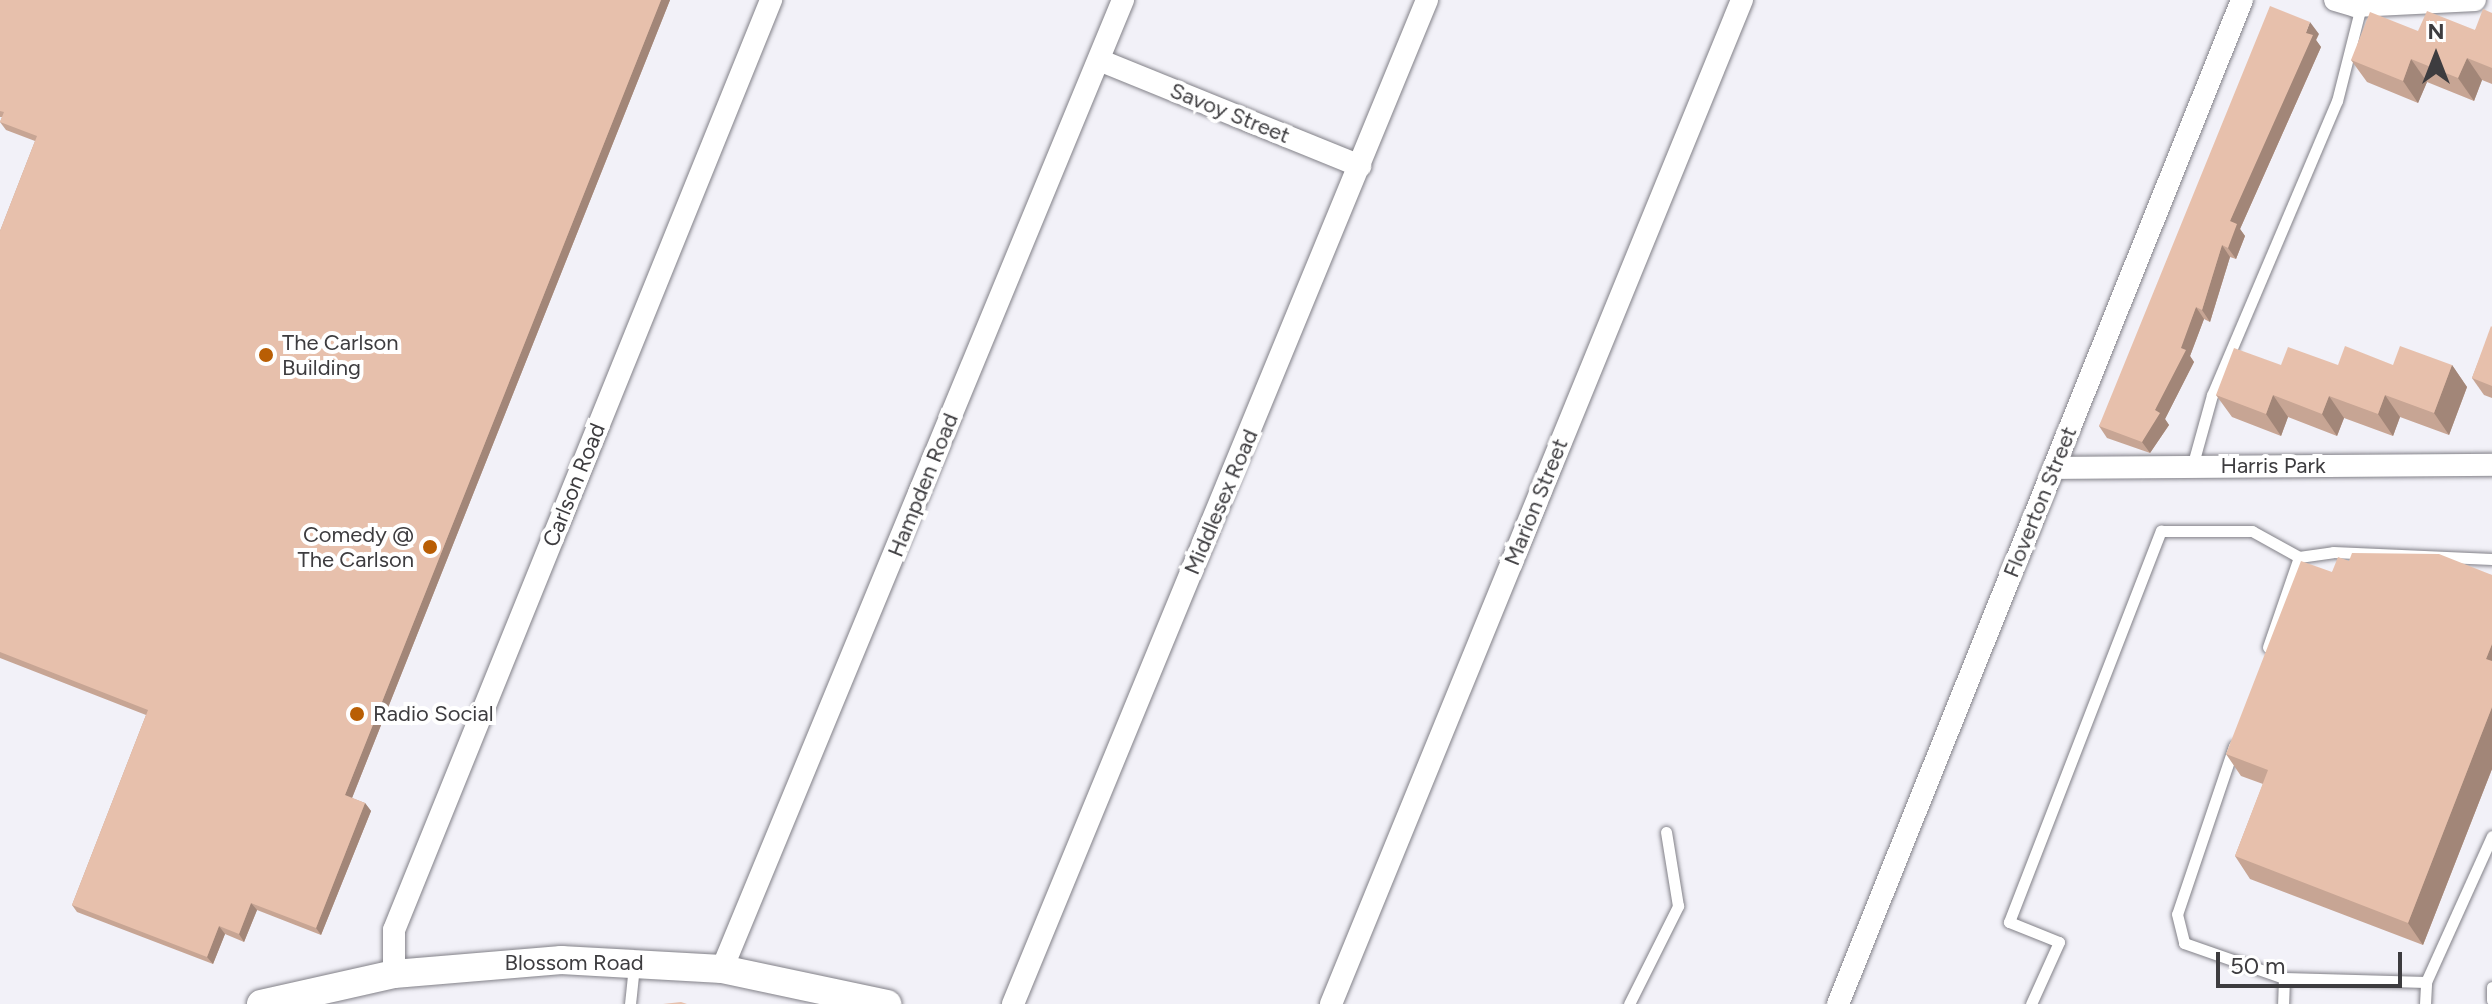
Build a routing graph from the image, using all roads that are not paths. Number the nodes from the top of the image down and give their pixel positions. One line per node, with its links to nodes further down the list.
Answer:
1 (771, 0): 22 (street, Carlson Road)
2 (1123, 0): 9 (street, Hampden Road)
3 (1427, 0): 10 (street, Middlesex Road)
4 (1742, 0): 31 (street, Marion Street)
5 (2242, 0): 13 (street, Floverton Street)
6 (2335, 0): 8 (street)
7 (2475, 0): 8 (street)
8 (2361, 6): 12 (lane)
9 (1099, 60): 10 (street, Savoy Street); 21 (street, Hampden Road)
10 (1360, 166): 30 (street, Middlesex Road)
11 (2492, 465): 12 (street, Harris Park)
12 (2192, 467): 13 (street, Harris Park)
13 (2054, 468): 33 (street, Floverton Street)
14 (2299, 557): 15 (lane); 16 (lane); 34 (lane)
15 (2492, 559)
16 (2263, 661)
17 (2238, 736): 23 (lane)
18 (1666, 832): 32 (lane)
19 (2492, 836): 24 (lane)
20 (635, 961): 21 (street, Blossom Road); 22 (street, Blossom Road); 28 (lane)
21 (722, 969): 29 (street, Blossom Road)
22 (394, 974): 27 (street, Blossom Road)
23 (2284, 978): 24 (lane); 35 (lane)
24 (2426, 982): 36 (lane)
25 (2492, 987): 26 (lane)
26 (2492, 1000)
27 (261, 1004)
28 (630, 1004)
29 (887, 1004)
30 (1013, 1004)
31 (1331, 1004)
32 (1629, 1004)
33 (1838, 1004)
34 (2031, 1004)
35 (2283, 1004)
36 (2425, 1004)

